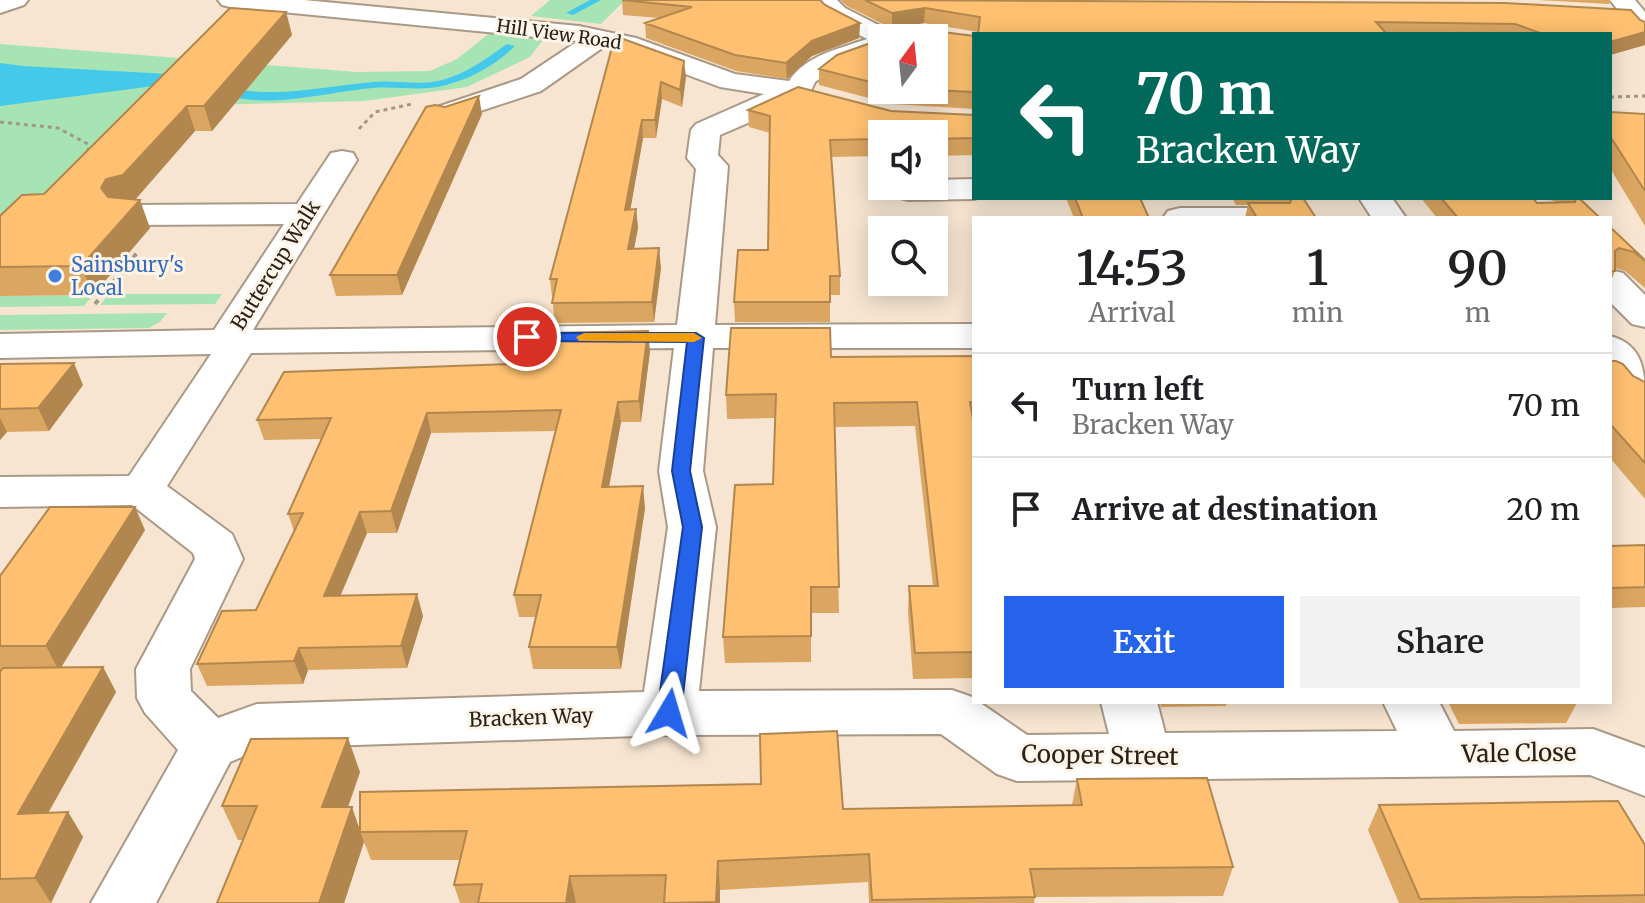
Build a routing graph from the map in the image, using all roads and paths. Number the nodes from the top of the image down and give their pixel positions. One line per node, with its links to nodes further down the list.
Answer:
1 (16, 0): 4 (street)
2 (230, 0): 5 (street, Hill View Road)
3 (824, 0): 6 (street)
4 (0, 6)
5 (350, 6): 7 (street, Hill View Road)
6 (868, 27)
7 (600, 38): 9 (street, Hill View Road); 13 (street)
8 (868, 47): 9 (street)
9 (796, 91): 12 (street, Hill View Road); 25 (street)
10 (1645, 96): 11 (path)
11 (1612, 97)
12 (828, 98)
13 (447, 113)
14 (0, 122): 16 (path)
15 (342, 160): 19 (street, Buttercup Walk)
16 (89, 161)
17 (948, 189): 18 (street)
18 (972, 189)
19 (307, 214): 20 (street); 27 (street, Buttercup Walk)
20 (131, 215)
21 (1612, 283): 22 (street)
22 (1645, 316)
23 (972, 336): 25 (street)
24 (1612, 337): 26 (street)
25 (696, 338): 27 (street); 35 (street)
26 (1645, 338)
27 (232, 342): 28 (street, Buttercup Walk); 31 (street)
28 (0, 346)
29 (1612, 351): 30 (street)
30 (1645, 393)
31 (142, 490): 32 (street); 36 (street)
32 (0, 492)
33 (1130, 704): 38 (street)
34 (1412, 704): 37 (street)
35 (669, 713): 36 (street, Bracken Way); 38 (street, Cooper Street)
36 (210, 746): 40 (street)
37 (1437, 754): 38 (street, Cooper Street); 39 (street, Vale Close)
38 (1143, 757)
39 (1645, 772)
40 (123, 903)

